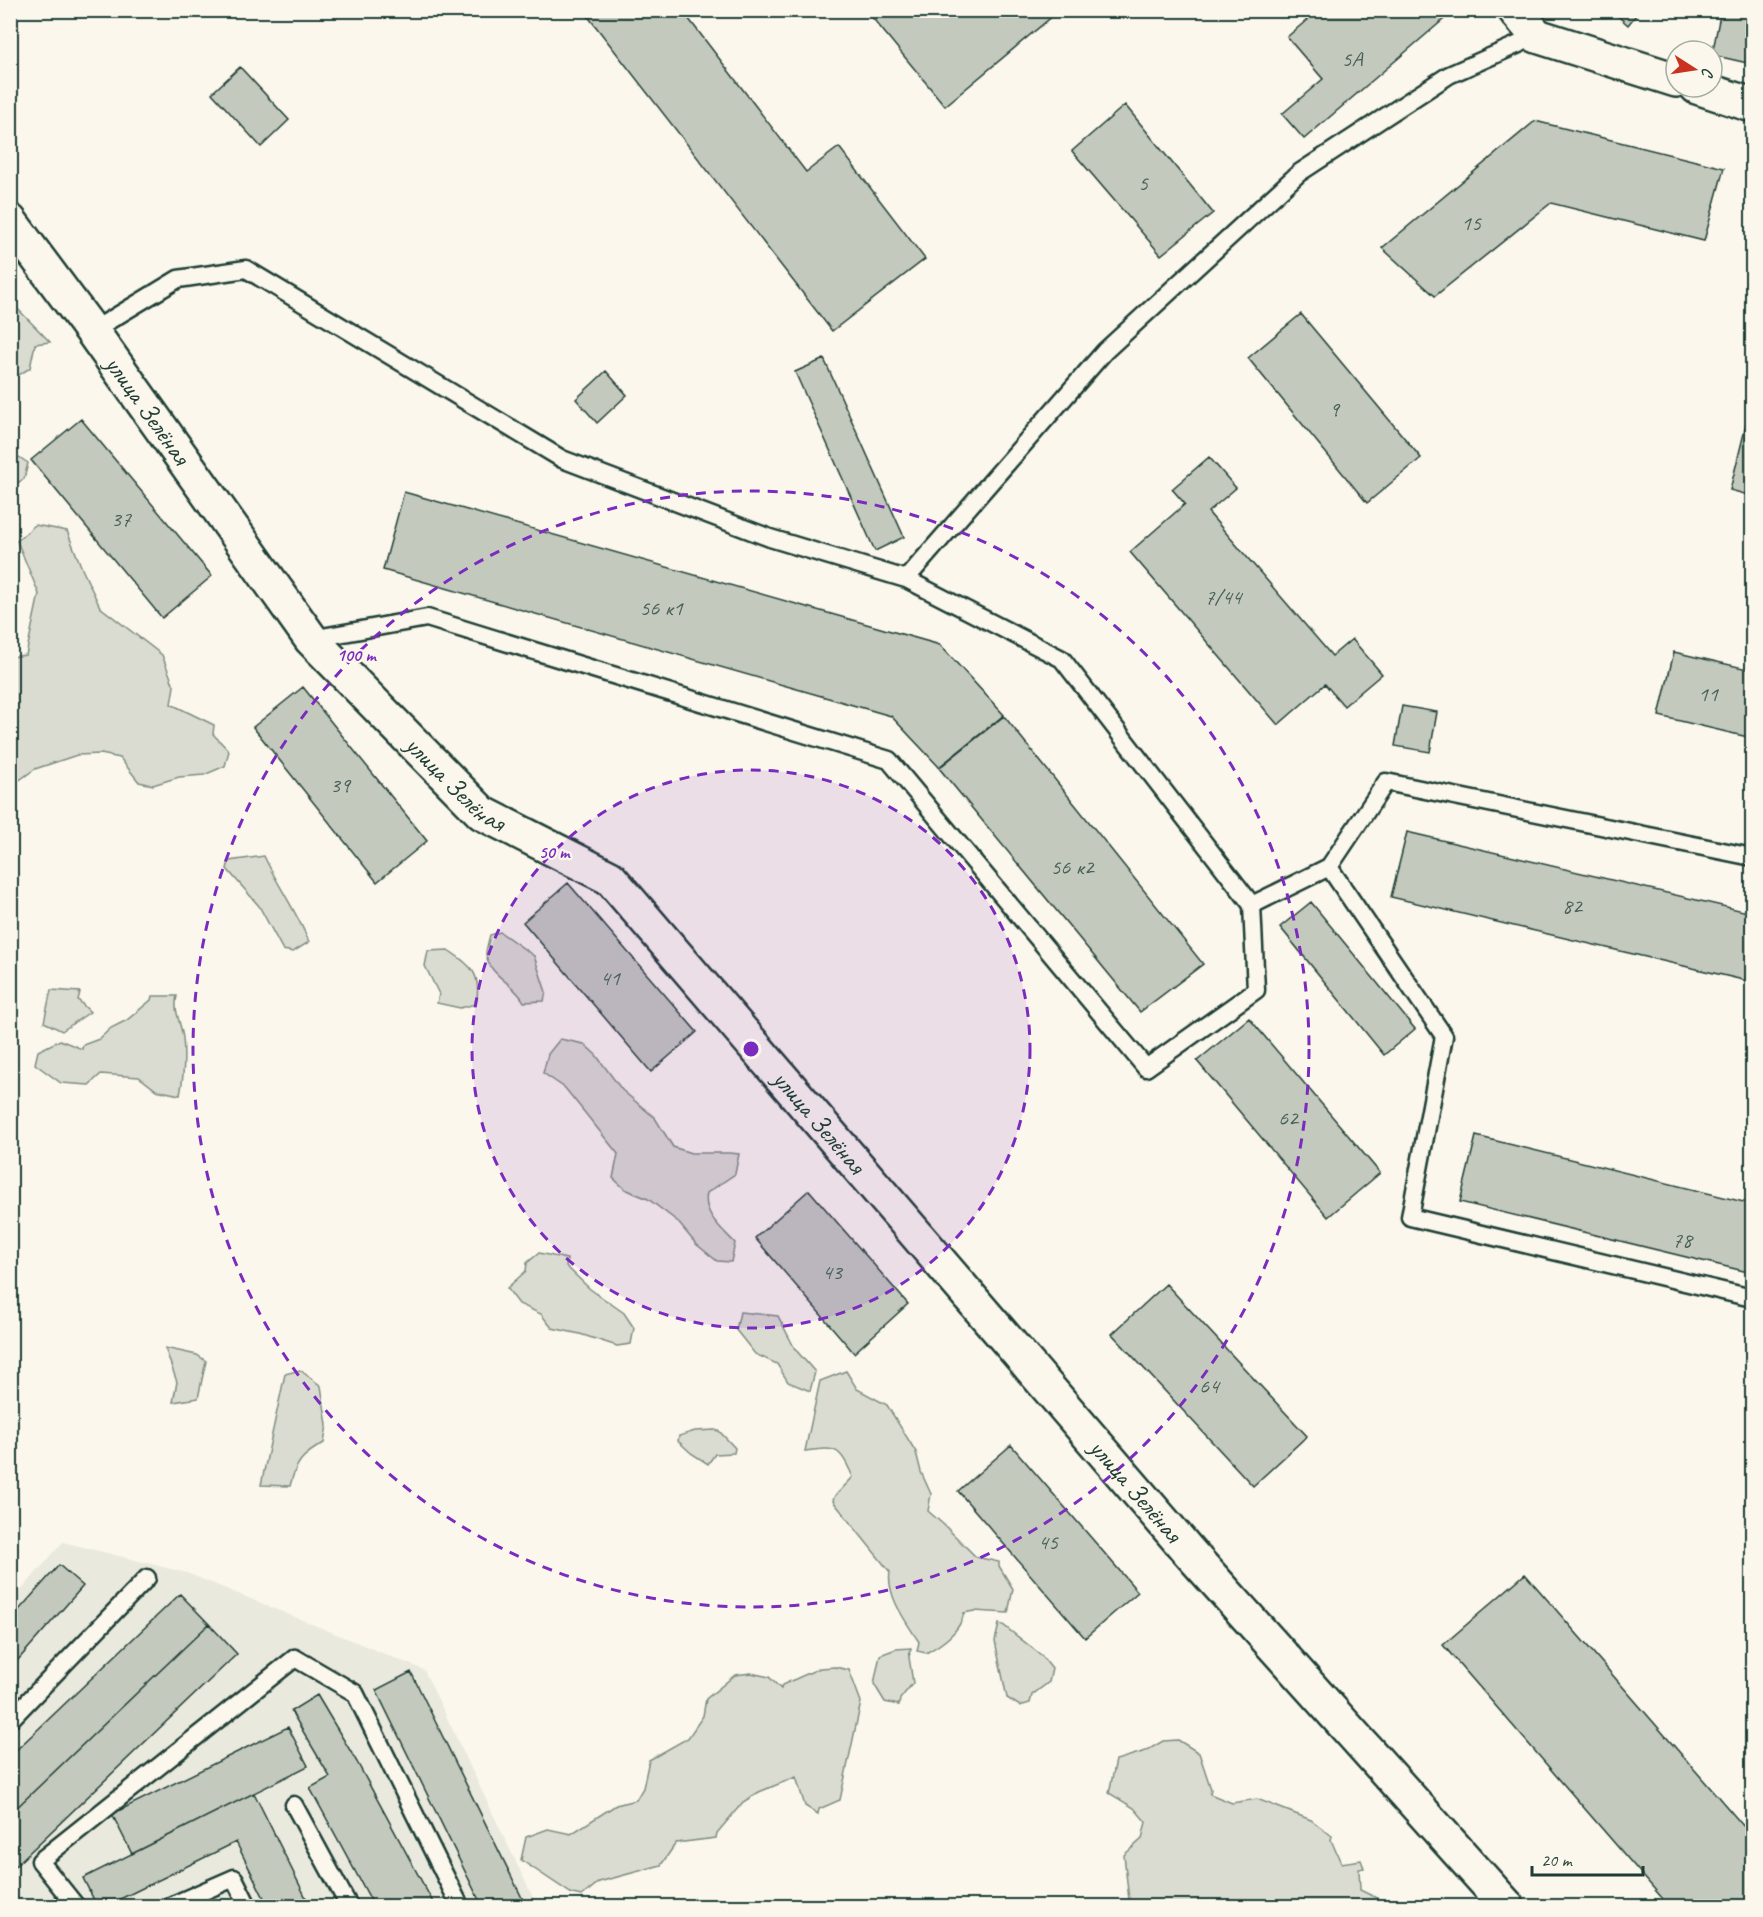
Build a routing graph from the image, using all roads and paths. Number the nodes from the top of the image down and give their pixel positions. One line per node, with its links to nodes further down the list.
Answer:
1 (1515, 10): 2 (street)
2 (1537, 36): 3 (street); 8 (lane)
3 (1664, 76)
4 (1724, 96): 5 (street)
5 (1752, 105)
6 (10, 221): 7 (street, улица Зелёная)
7 (92, 331): 8 (lane); 9 (street, улица Зелёная)
8 (906, 579): 12 (lane)
9 (311, 639): 12 (lane); 22 (street, улица Зелёная)
10 (1752, 856): 11 (lane)
11 (1329, 867): 12 (lane); 13 (lane)
12 (1252, 905)
13 (1752, 1298)
14 (147, 1578): 15 (lane)
15 (10, 1720)
16 (294, 1804): 20 (lane)
17 (76, 1906): 21 (lane)
18 (170, 1906): 19 (lane)
19 (248, 1906)
20 (349, 1906)
21 (460, 1906)
22 (1507, 1906)

